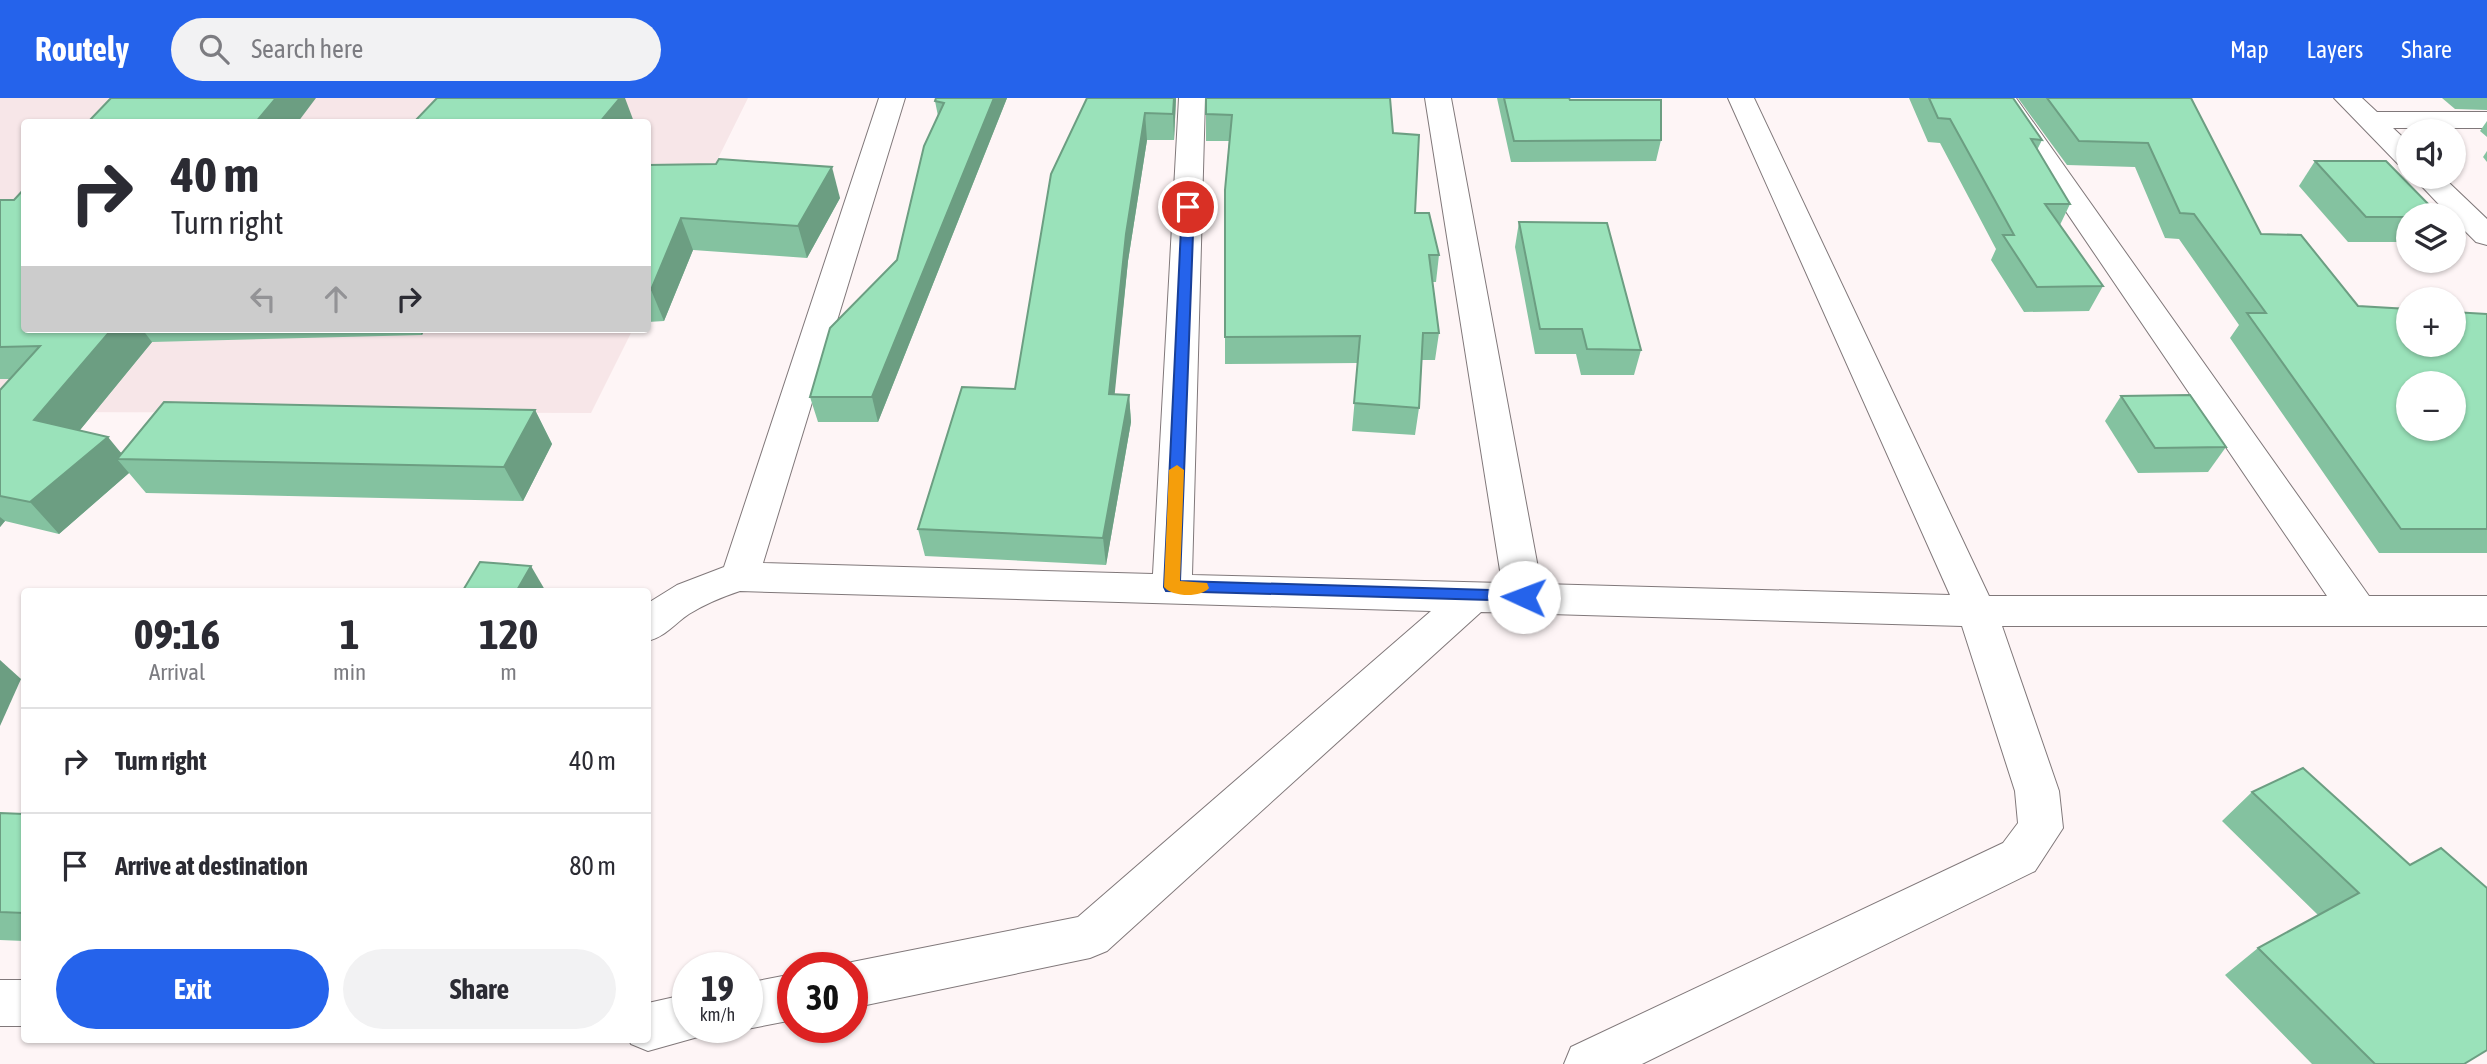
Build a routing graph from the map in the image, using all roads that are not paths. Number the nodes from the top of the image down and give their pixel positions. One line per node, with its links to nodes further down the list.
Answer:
1 (892, 98): 12 (street)
2 (1192, 98): 13 (street)
3 (1438, 98): 15 (street)
4 (1741, 98): 16 (street)
5 (2001, 98): 17 (street)
6 (2347, 98): 7 (street)
7 (2369, 120): 8 (street); 9 (street)
8 (2487, 120)
9 (2396, 146)
10 (2439, 189): 11 (street)
11 (2487, 236)
12 (740, 577): 13 (street); 19 (street)
13 (1172, 587): 14 (street)
14 (1474, 596): 15 (street); 20 (street)
15 (1524, 597): 16 (street)
16 (1977, 611): 17 (street); 25 (street)
17 (2358, 611): 18 (street)
18 (2487, 611)
19 (651, 623)
20 (868, 982)
21 (0, 1003): 22 (street)
22 (21, 1003)
23 (672, 1022): 24 (street)
24 (651, 1026)
25 (1589, 1064)

